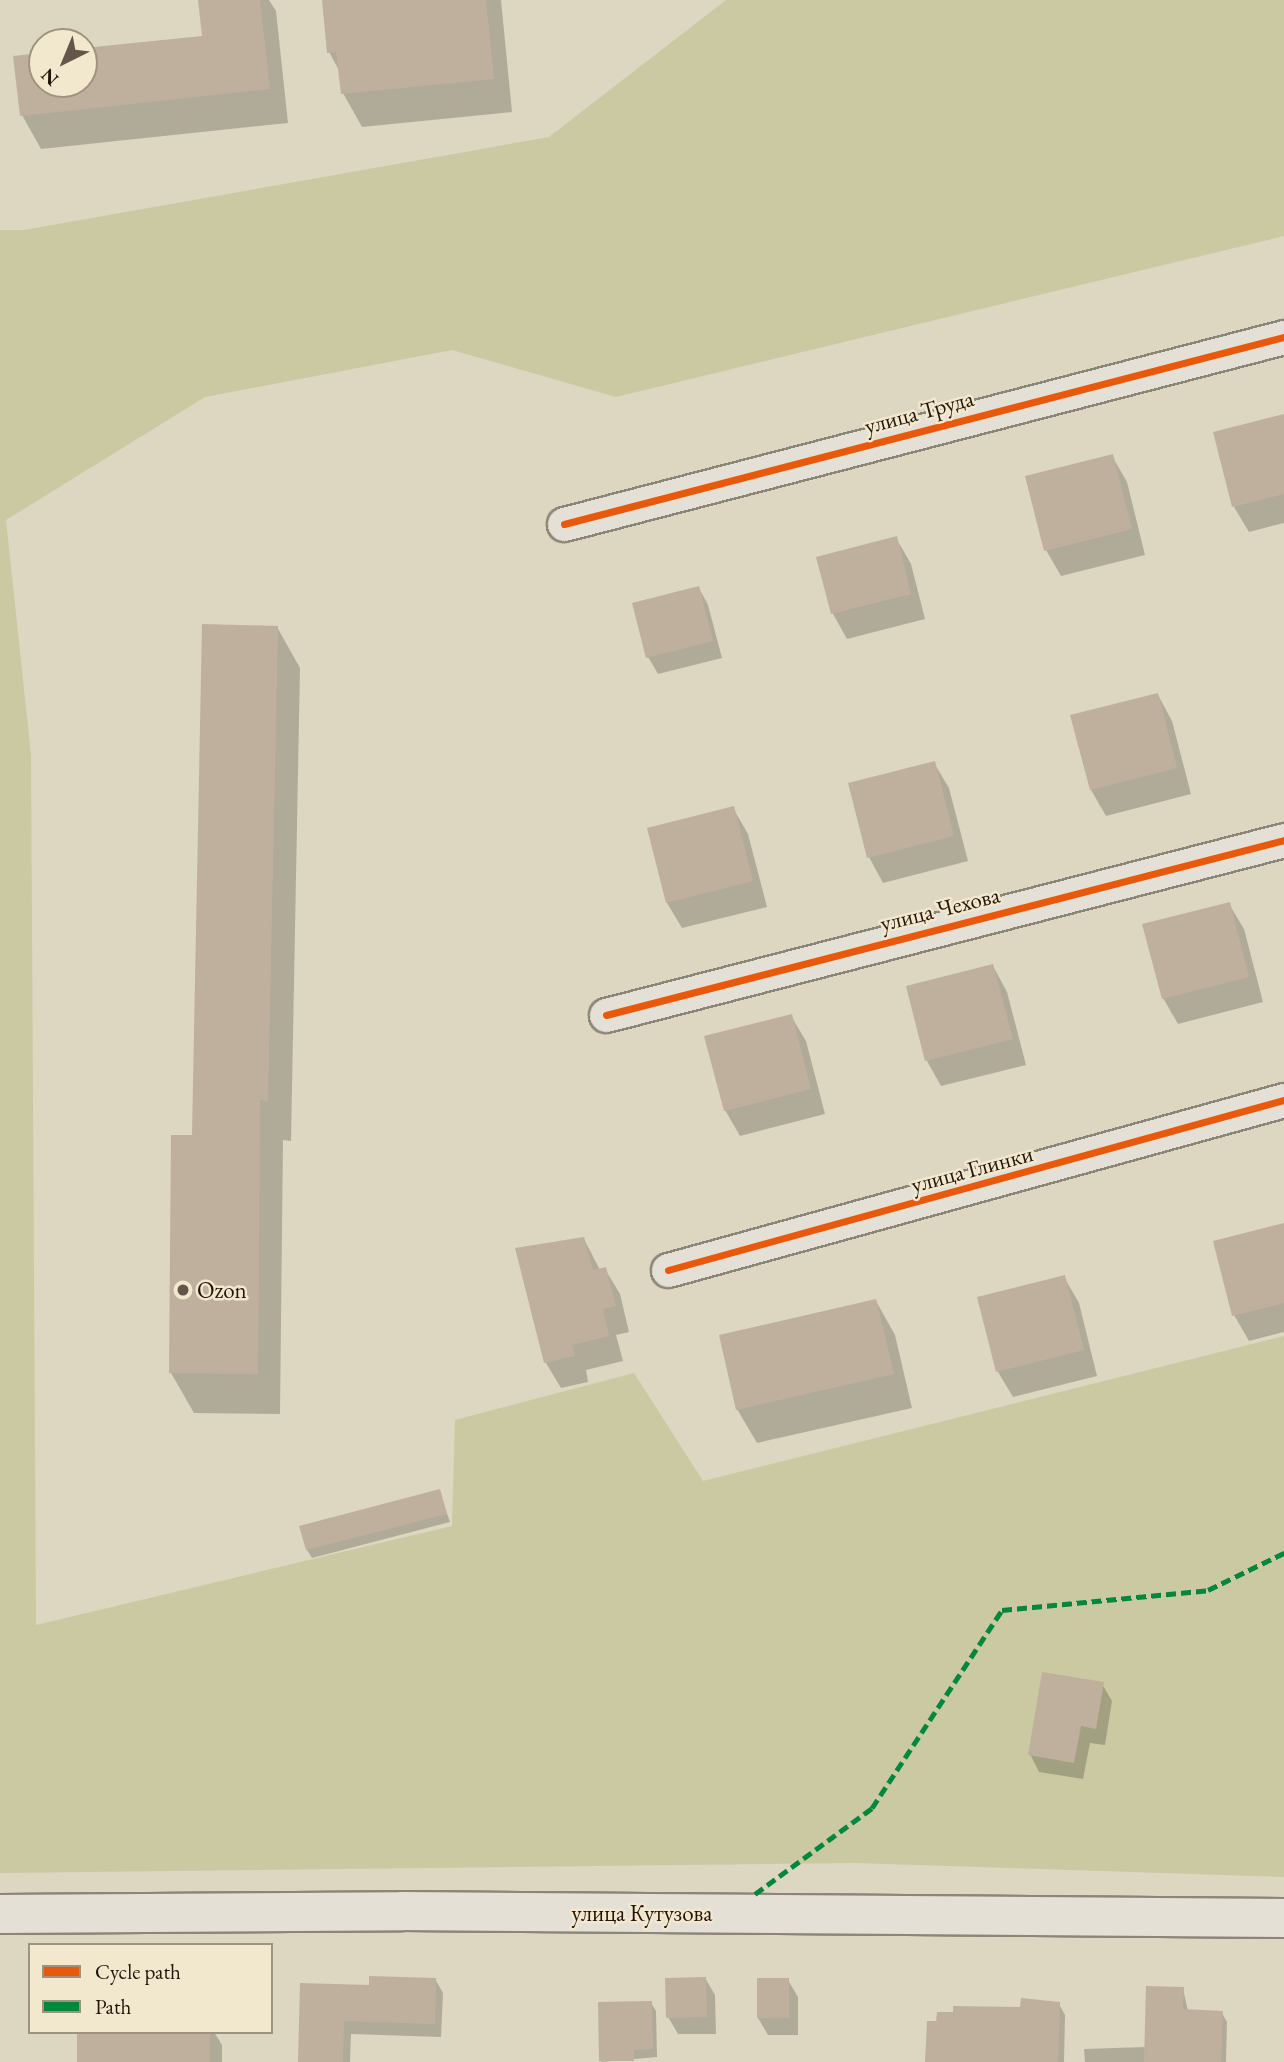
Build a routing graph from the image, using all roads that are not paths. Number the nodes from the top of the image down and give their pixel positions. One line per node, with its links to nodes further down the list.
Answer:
1 (1284, 337): 2 (street, улица Труда)
2 (565, 524)
3 (1284, 840): 4 (street, улица Чехова)
4 (606, 1015)
5 (1284, 1100): 6 (street, улица Глинки)
6 (668, 1270)
7 (0, 1914): 8 (main road, улица Кутузова)
8 (1284, 1918)

